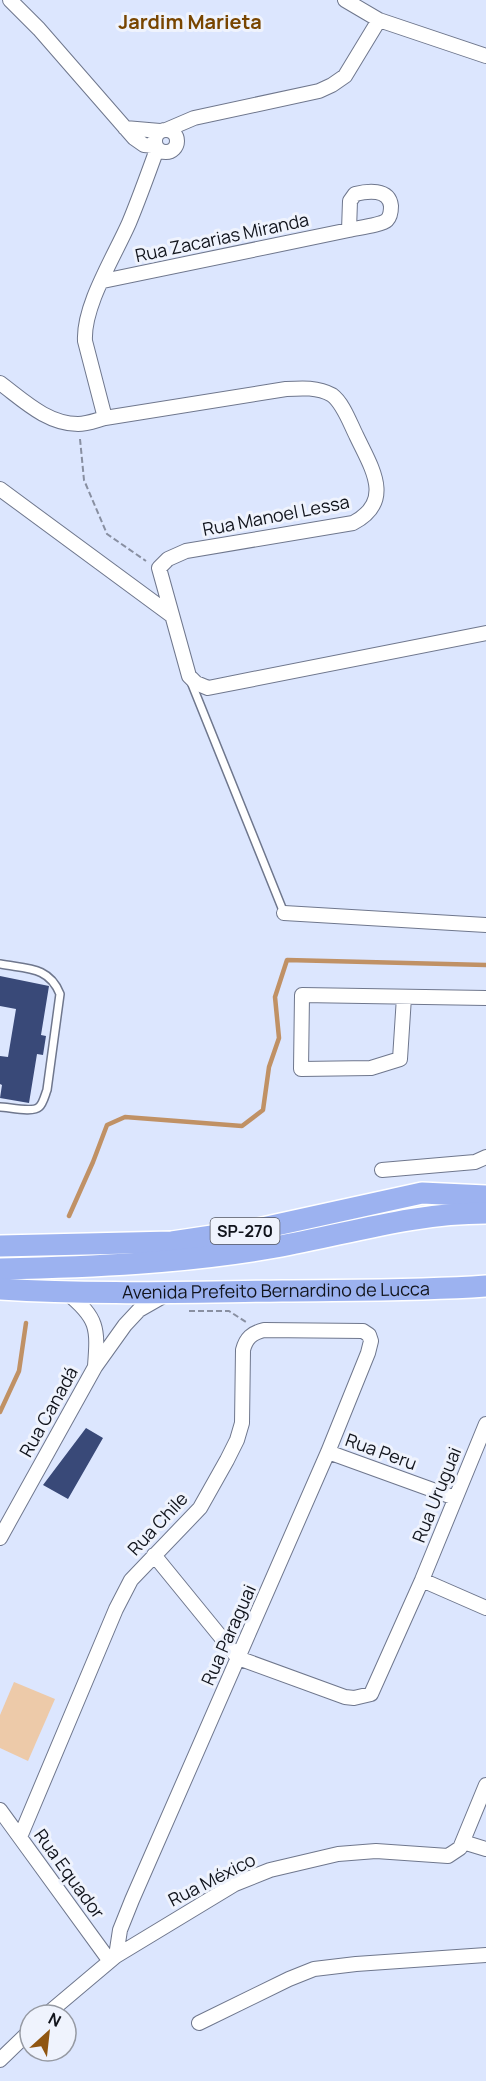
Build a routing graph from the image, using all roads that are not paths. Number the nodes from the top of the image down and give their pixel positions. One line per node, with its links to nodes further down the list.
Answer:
1 (10, 0): 5 (street)
2 (345, 0): 3 (street)
3 (379, 20): 4 (street); 6 (street)
4 (486, 56)
5 (125, 128): 6 (street); 7 (street)
6 (168, 133): 7 (street); 8 (street)
7 (156, 147): 8 (street); 9 (street)
8 (172, 151): 9 (street)
9 (140, 196): 11 (street)
10 (349, 230): 11 (street, Rua Zacarias Miranda)
11 (103, 281): 13 (street)
12 (0, 383): 13 (street, Rua Manoel Lessa)
13 (105, 418): 15 (street, Rua Manoel Lessa)
14 (0, 489): 15 (street)
15 (171, 615): 17 (street)
16 (486, 633): 17 (street)
17 (189, 676): 18 (lane)
18 (284, 913): 19 (street)
19 (486, 925)
20 (0, 964): 23 (lane)
21 (404, 997): 21 (street); 22 (street)
22 (486, 998)
23 (0, 1107)
24 (486, 1157): 25 (street)
25 (382, 1170)
26 (486, 1183): 27 (highway)
27 (422, 1192): 28 (highway, SP-270); 30 (highway, SP-270)
28 (486, 1196)
29 (486, 1213): 31 (highway, SP-270)
30 (0, 1246)
31 (0, 1269)
32 (486, 1286): 34 (highway, Avenida Prefeito Bernardino de Lucca)
33 (0, 1289): 35 (highway, Avenida Prefeito Bernardino de Lucca)
34 (168, 1292): 35 (highway, Avenida Prefeito Bernardino de Lucca); 37 (street, Rua Canadá)
35 (67, 1293): 37 (street)
36 (261, 1331): 39 (street, Rua Paraguai); 42 (street, Rua Chile)
37 (95, 1367): 41 (street, Rua Canadá)
38 (486, 1424): 40 (street, Rua Uruguai)
39 (328, 1452): 40 (street, Rua Peru); 45 (street, Rua Paraguai)
40 (455, 1498): 43 (street, Rua Uruguai)
41 (0, 1538)
42 (154, 1555): 45 (street); 48 (street, Rua Chile)
43 (422, 1580): 44 (street); 45 (street, Rua Uruguai)
44 (486, 1608)
45 (238, 1658): 52 (street, Rua Paraguai)
46 (486, 1785): 49 (street)
47 (0, 1810): 48 (street, Rua Equador)
48 (20, 1837): 52 (street, Rua Equador)
49 (463, 1842): 50 (street); 52 (street, Rua México)
50 (486, 1849)
51 (486, 1955): 54 (street)
52 (113, 1958): 53 (street, Rua México)
53 (60, 2003)
54 (199, 2023)
55 (18, 2043): 56 (street)
56 (0, 2060)

